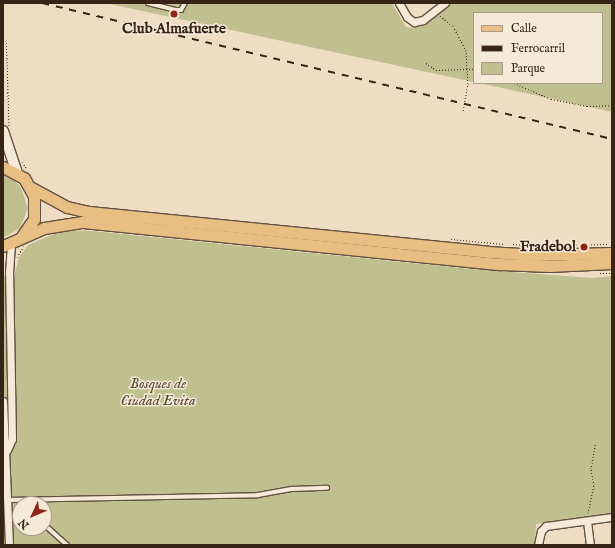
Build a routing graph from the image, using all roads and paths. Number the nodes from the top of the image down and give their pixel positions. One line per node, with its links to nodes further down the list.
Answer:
1 (148, 3): 2 (lane)
2 (185, 3)
3 (399, 3): 4 (street)
4 (445, 3)
5 (437, 14): 8 (path)
6 (3, 40): 13 (path)
7 (426, 63): 8 (path)
8 (468, 68): 9 (path); 12 (path)
9 (473, 69)
10 (516, 84): 11 (path)
11 (612, 105)
12 (463, 111)
13 (6, 131): 17 (main road)
14 (21, 160): 16 (path)
15 (3, 167): 17 (main road)
16 (29, 172)
17 (17, 173): 18 (main road)
18 (30, 187): 20 (main road); 24 (main road)
19 (446, 238): 23 (path)
20 (12, 243): 25 (main road); 28 (street)
21 (612, 244): 22 (path)
22 (560, 245)
23 (545, 246)
24 (612, 253)
25 (612, 263)
26 (3, 400): 28 (street)
27 (596, 442): 34 (path)
28 (7, 450): 30 (street)
29 (327, 488): 32 (lane)
30 (8, 500): 31 (lane); 36 (street)
31 (12, 500)
32 (52, 501)
33 (612, 517): 34 (street)
34 (587, 521): 38 (street); 39 (street)
35 (52, 531): 37 (lane)
36 (9, 545)
37 (67, 545)
38 (538, 545)
39 (590, 545)

